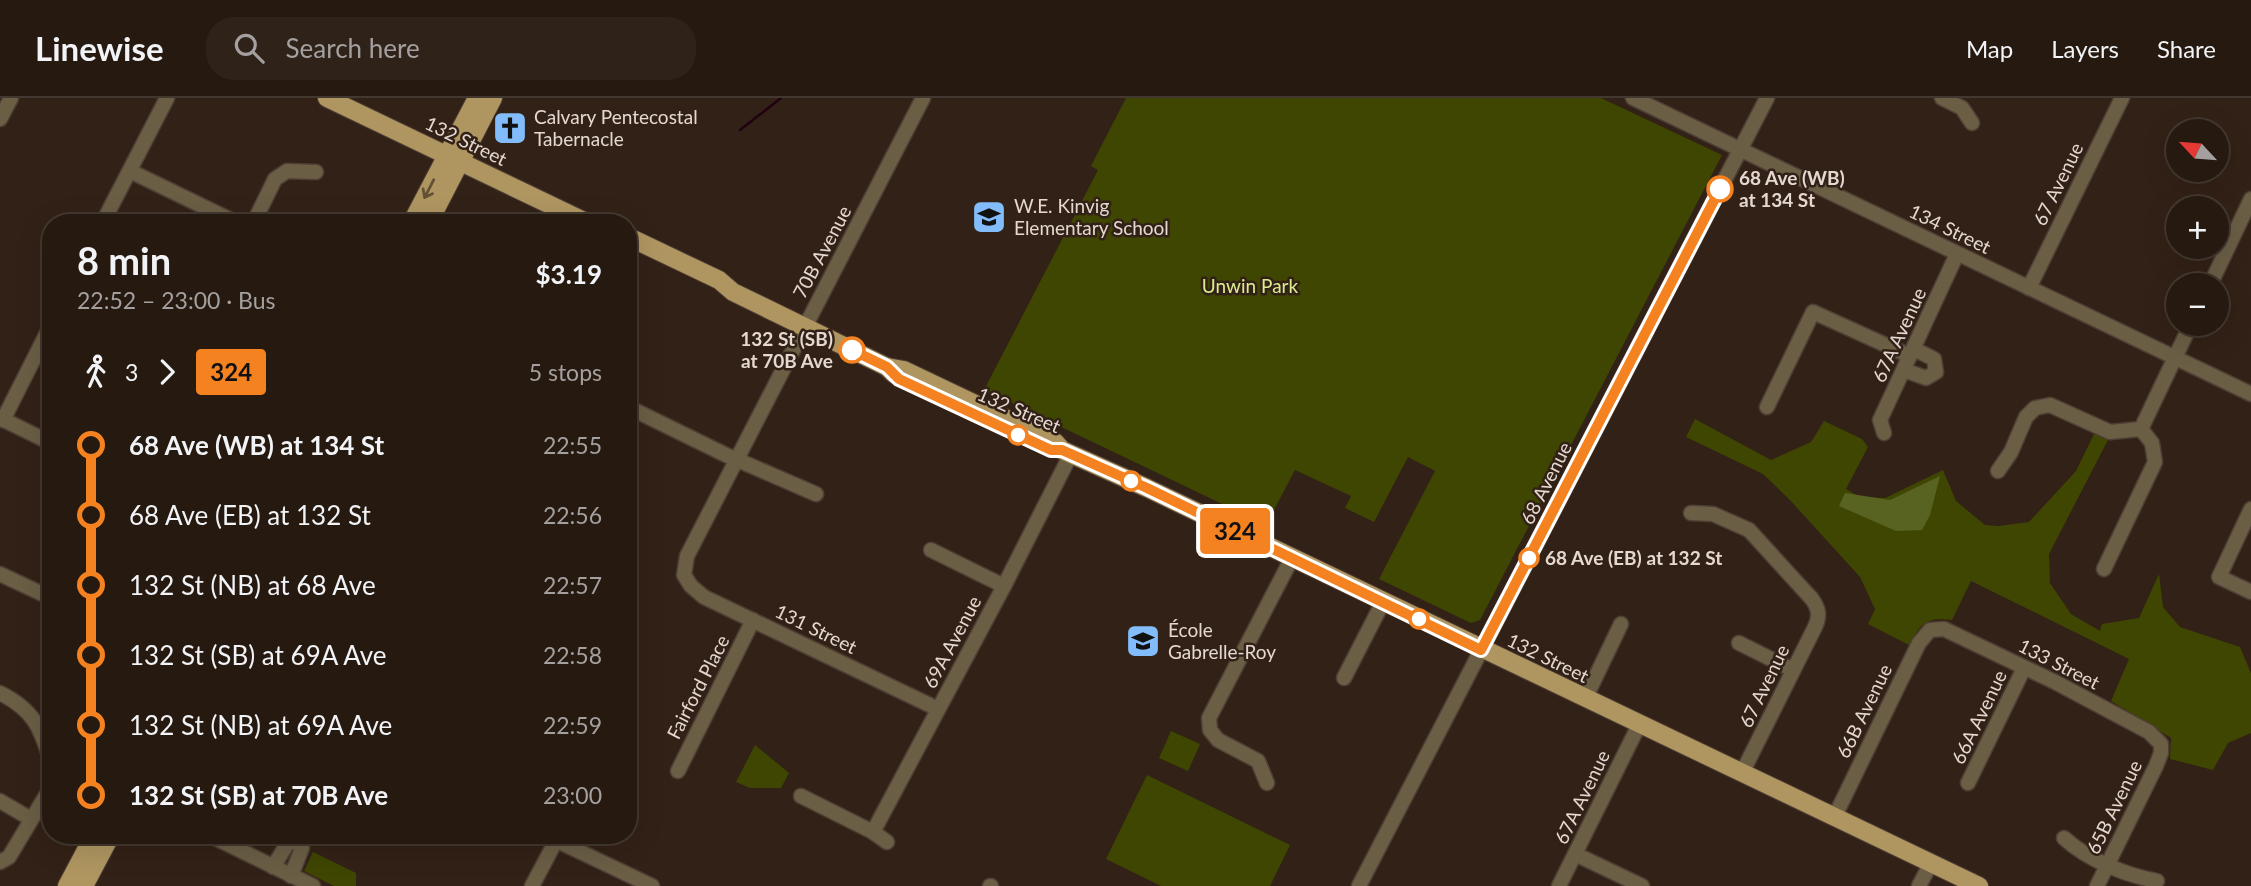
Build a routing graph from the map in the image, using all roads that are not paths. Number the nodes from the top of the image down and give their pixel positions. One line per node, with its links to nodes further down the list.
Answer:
1 (10, 98): 11 (street)
2 (167, 98): 15 (street)
3 (327, 98): 14 (main road, 132 Street)
4 (477, 98): 14 (main road)
5 (493, 98): 14 (main road)
6 (923, 98): 30 (street, 70B Avenue)
7 (1633, 98): 13 (street, 134 Street)
8 (1767, 98): 13 (street, 68 Avenue)
9 (1942, 98): 12 (street)
10 (2122, 98): 28 (street, 67 Avenue)
11 (0, 118)
12 (1972, 123)
13 (1741, 149): 26 (street, 134 Street); 61 (street, 68 Avenue)
14 (453, 159): 21 (main road, one-way to 21); 22 (main road); 23 (main road, 132 Street)
15 (130, 171): 18 (street); 19 (street)
16 (316, 172): 20 (street)
17 (2251, 199): 27 (street)
18 (107, 214)
19 (219, 214)
20 (258, 214)
21 (417, 214)
22 (432, 214)
23 (569, 214)
24 (637, 241): 29 (main road, 132 Street)
25 (637, 251): 29 (main road, 132 Street)
26 (1957, 254): 28 (street, 134 Street); 34 (street, 67A Avenue)
27 (2216, 273)
28 (2029, 288): 33 (street, 134 Street)
29 (733, 292): 30 (main road, 132 Street)
30 (805, 327): 42 (main road, 132 Street); 43 (street, 70B Avenue)
31 (2186, 336): 33 (street)
32 (42, 342): 38 (street)
33 (2176, 357): 35 (street, 134 Street); 39 (street)
34 (1910, 358): 36 (street); 40 (street, 67A Avenue)
35 (2251, 394)
36 (1766, 407)
37 (637, 411): 43 (street)
38 (1, 419): 41 (street)
39 (2141, 429): 44 (street); 50 (street)
40 (1884, 433)
41 (42, 439)
42 (1066, 452): 49 (main road, 132 Street); 53 (street, 69A Avenue)
43 (738, 459): 45 (street); 52 (street, 70B Avenue)
44 (1998, 471)
45 (816, 494)
46 (2251, 509): 54 (street)
47 (1691, 513): 63 (street, 67 Avenue)
48 (931, 550): 53 (street)
49 (1292, 558): 56 (main road, 132 Street); 73 (street)
50 (2104, 569)
51 (0, 574): 55 (street)
52 (684, 575): 57 (street, 131 Street)
53 (1004, 586): 67 (street, 69A Avenue)
54 (2251, 592)
55 (42, 594)
56 (1383, 602): 61 (main road, 132 Street); 64 (street)
57 (753, 620): 67 (street, 131 Street); 71 (street, Fairford Place)
58 (1621, 624): 66 (street)
59 (1936, 628): 62 (street, 133 Street); 78 (street, 66B Avenue)
60 (1739, 643): 63 (street)
61 (1481, 650): 66 (main road, 132 Street); 103 (street, 68 Avenue)
62 (2024, 668): 70 (street, 133 Street); 74 (street, 66A Avenue)
63 (1793, 670): 72 (street, 67 Avenue)
64 (1344, 678)
65 (0, 694): 69 (street)
66 (1585, 699): 68 (main road, 132 Street)
67 (938, 709): 80 (street, 69A Avenue)
68 (1639, 725): 72 (main road, 132 Street); 91 (street, 67A Avenue)
69 (42, 732)
70 (2161, 744): 94 (street, 65B Avenue)
71 (678, 771)
72 (1742, 773): 78 (main road, 132 Street)
73 (1267, 783)
74 (1968, 783)
75 (801, 796): 80 (street)
76 (0, 801): 79 (street)
77 (42, 802): 79 (street)
78 (1834, 818): 93 (main road, 132 Street)
79 (32, 819): 92 (street)
80 (873, 832): 82 (street)
81 (2064, 838): 94 (street)
82 (887, 842)
83 (89, 844): 99 (main road)
84 (90, 844): 98 (main road)
85 (106, 844): 98 (main road)
86 (227, 844): 95 (street)
87 (287, 844): 95 (street)
88 (297, 844): 96 (street)
89 (551, 844): 101 (street)
90 (568, 844): 102 (street)
91 (1575, 854): 104 (street, 67A Avenue); 105 (street)
92 (0, 862)
93 (1931, 863): 106 (street); 107 (main road, 132 Street)
94 (2108, 864): 97 (street); 108 (street, 65B Avenue)
95 (273, 867): 96 (street)
96 (291, 876): 100 (street)
97 (2157, 881)
98 (86, 883)
99 (67, 886)
100 (313, 886)
101 (532, 886)
102 (652, 886)
103 (1359, 886)
104 (1559, 886)
105 (1642, 886)
106 (1919, 886)
107 (1979, 886)
108 (2097, 886)

